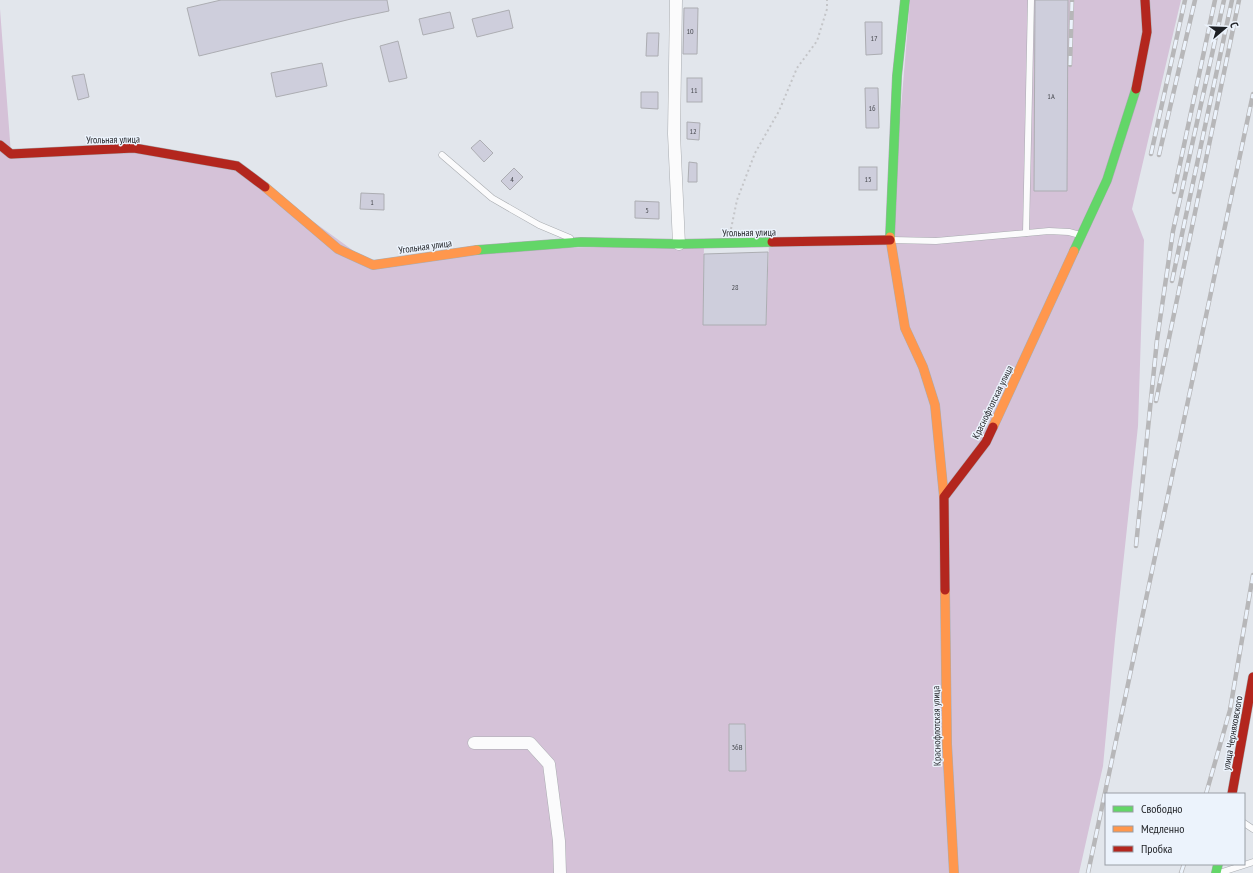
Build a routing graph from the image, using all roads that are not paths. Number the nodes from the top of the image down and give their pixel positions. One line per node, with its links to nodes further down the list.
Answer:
1 (676, 0): 11 (street)
2 (905, 0): 9 (street)
3 (1031, 0): 7 (lane)
4 (1145, 0): 8 (street, Краснофлотская улица)
5 (0, 145): 10 (street, Угольная улица)
6 (442, 155): 10 (lane)
7 (1026, 233): 8 (lane); 9 (lane)
8 (1081, 236): 12 (street, Краснофлотская улица)
9 (890, 240): 11 (street, Угольная улица); 12 (street)
10 (581, 242): 11 (street, Угольная улица)
11 (679, 244)
12 (944, 497): 20 (street, Краснофлотская улица)
13 (1253, 676): 15 (street, улица Черняховского)
14 (474, 743): 19 (street)
15 (1232, 793)
16 (1245, 823): 17 (lane)
17 (1253, 829)
18 (1244, 865): 21 (lane)
19 (560, 873)
20 (954, 873)
21 (1219, 873)

